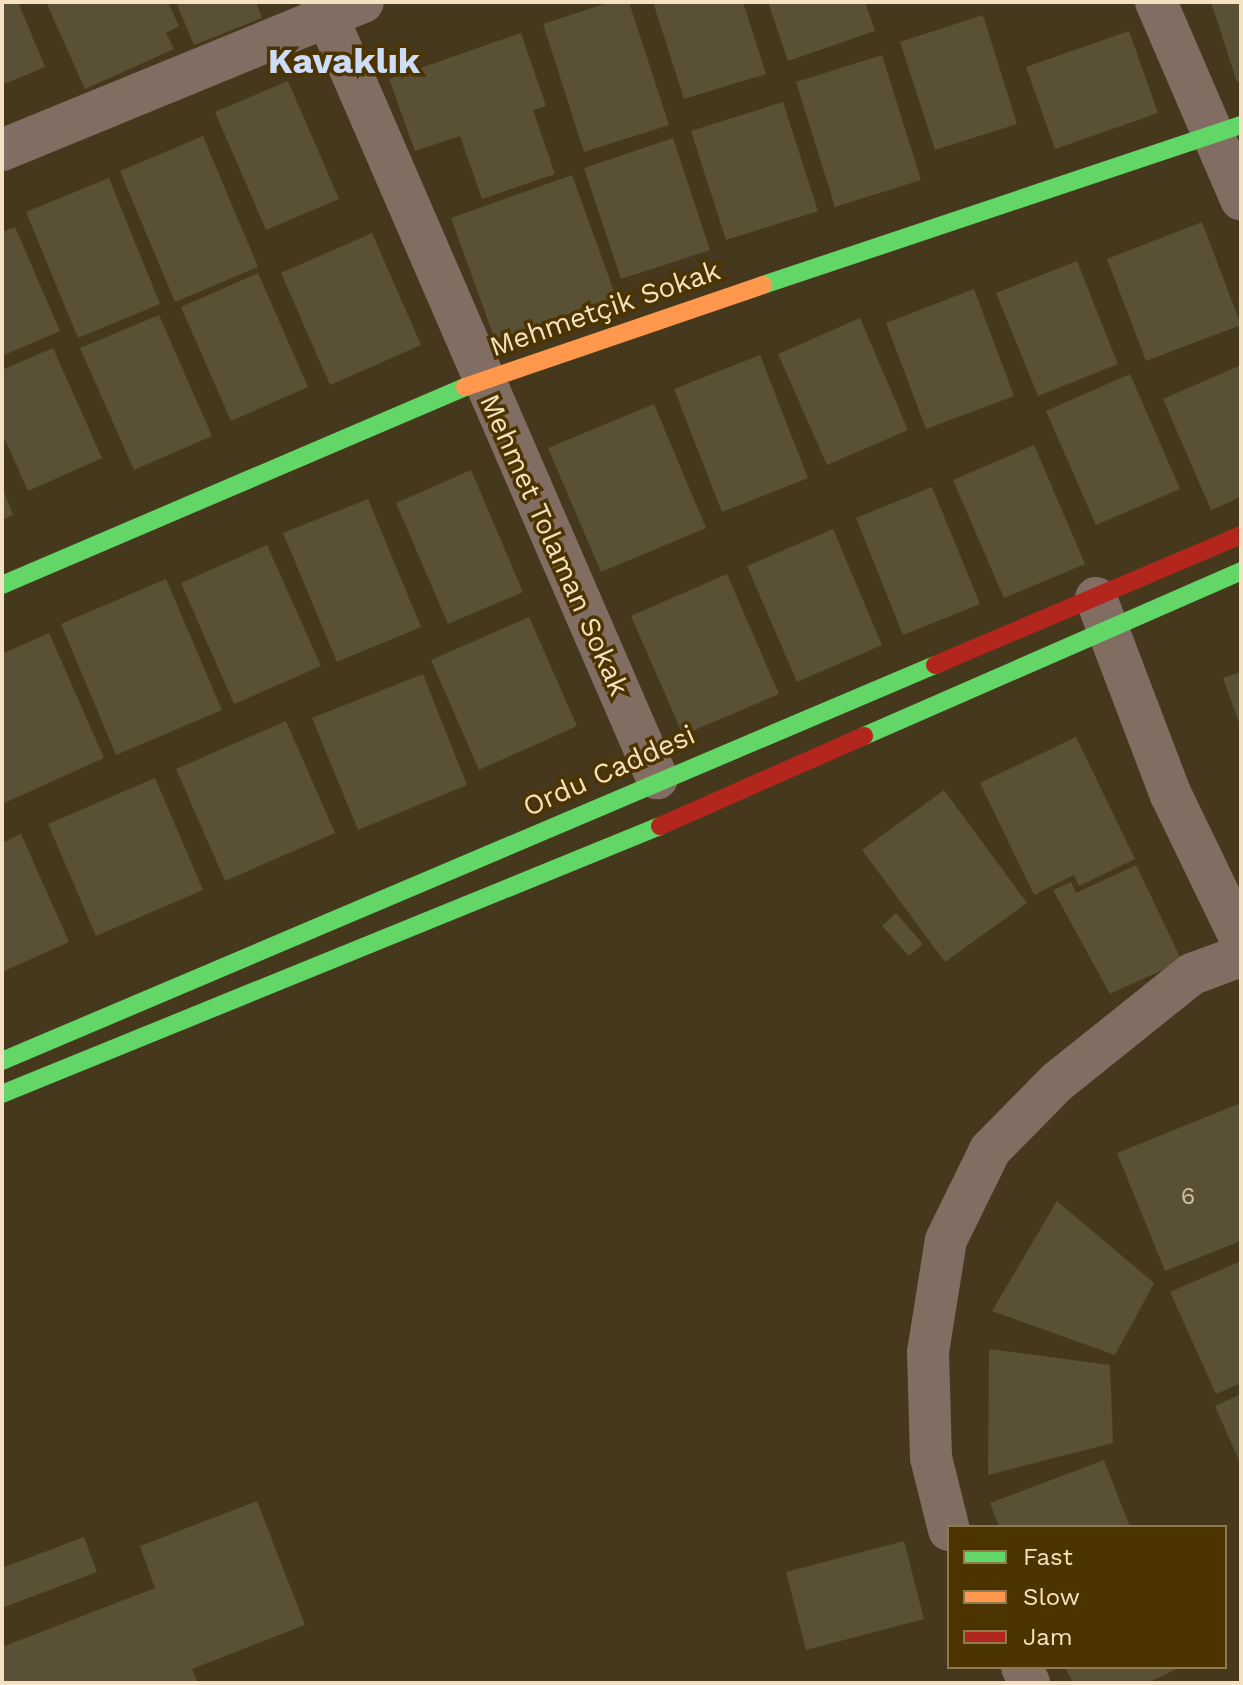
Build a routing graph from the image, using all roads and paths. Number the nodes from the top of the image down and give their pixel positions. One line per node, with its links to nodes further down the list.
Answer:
1 (1156, 2): 3 (street)
2 (337, 6): 4 (street); 6 (street, Mehmet Tolaman Sokak)
3 (1227, 129): 5 (street); 6 (main road, Mehmetçik Sokak)
4 (2, 150)
5 (1241, 199)
6 (481, 380): 9 (main road, Mehmetçik Sokak); 11 (street, Mehmet Tolaman Sokak)
7 (1241, 535): 10 (main road, Ordu Caddesi)
8 (1241, 571): 10 (main road, Ordu Caddesi)
9 (2, 585)
10 (1103, 612): 11 (main road, Ordu Caddesi); 12 (street); 15 (main road, Ordu Caddesi)
11 (657, 778): 14 (main road, Ordu Caddesi)
12 (1241, 940)
13 (1241, 956): 16 (street)
14 (2, 1061)
15 (2, 1094)
16 (948, 1525)

